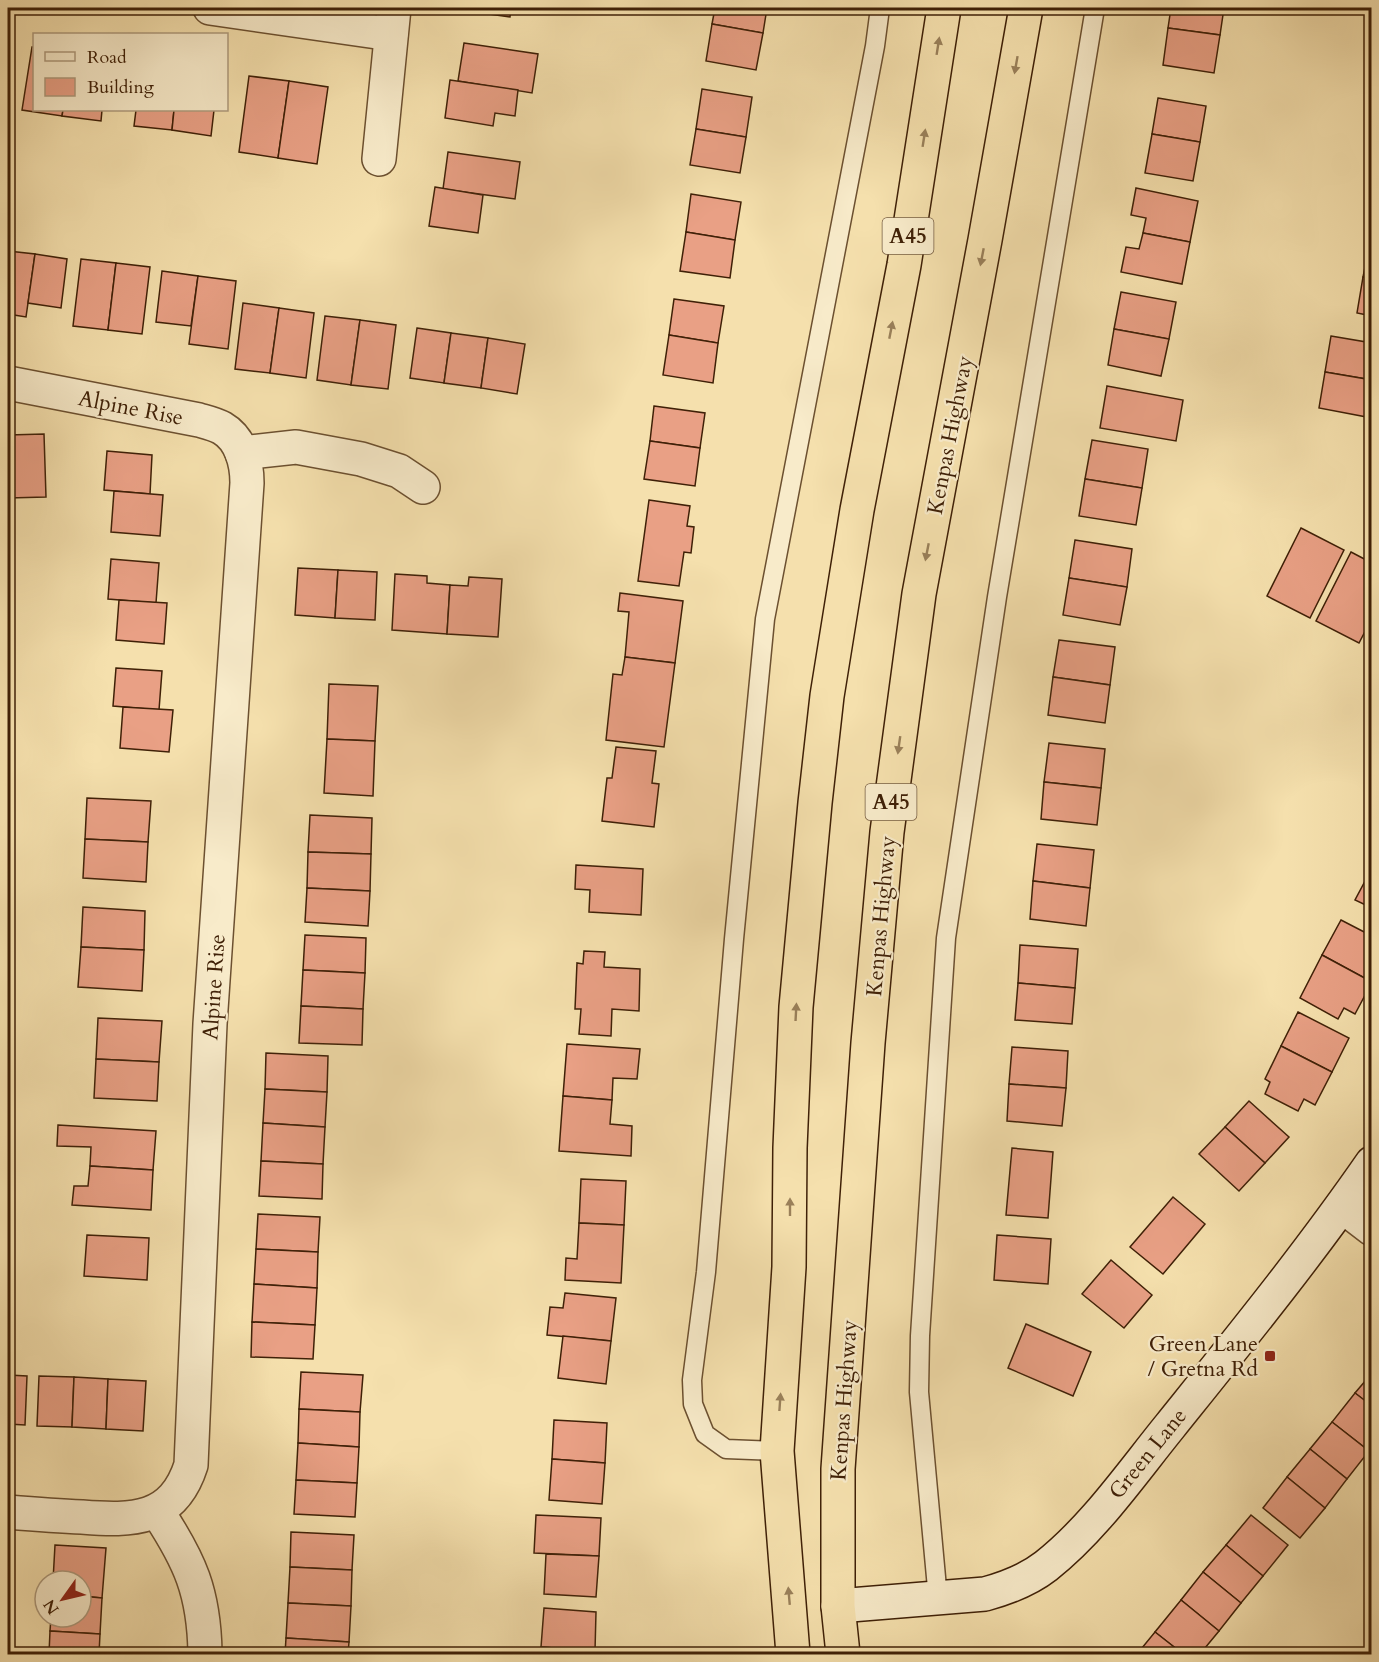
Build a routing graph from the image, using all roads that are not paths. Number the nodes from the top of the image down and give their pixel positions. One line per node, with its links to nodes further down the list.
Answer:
1 (210, 8): 6 (street)
2 (880, 8): 14 (lane)
3 (944, 8): 14 (highway, A45, one-way to 3)
4 (1026, 8): 18 (highway, Kenpas Highway / A45, one-way to 18)
5 (1095, 8): 17 (lane)
6 (393, 21): 7 (street)
7 (379, 159)
8 (8, 383): 9 (street, Alpine Rise)
9 (242, 453): 10 (street); 15 (street, Alpine Rise)
10 (423, 487)
11 (1371, 1163): 12 (street, Green Lane)
12 (1342, 1206): 13 (street); 17 (street, Green Lane)
13 (1371, 1229)
14 (777, 1451): 20 (highway, A45, one-way to 14)
15 (158, 1511): 16 (street, Alpine Rise); 19 (street)
16 (8, 1512)
17 (938, 1599): 18 (street, Green Lane)
18 (838, 1606): 21 (highway, Kenpas Highway / A45)
19 (205, 1653)
20 (793, 1654)
21 (843, 1654)

